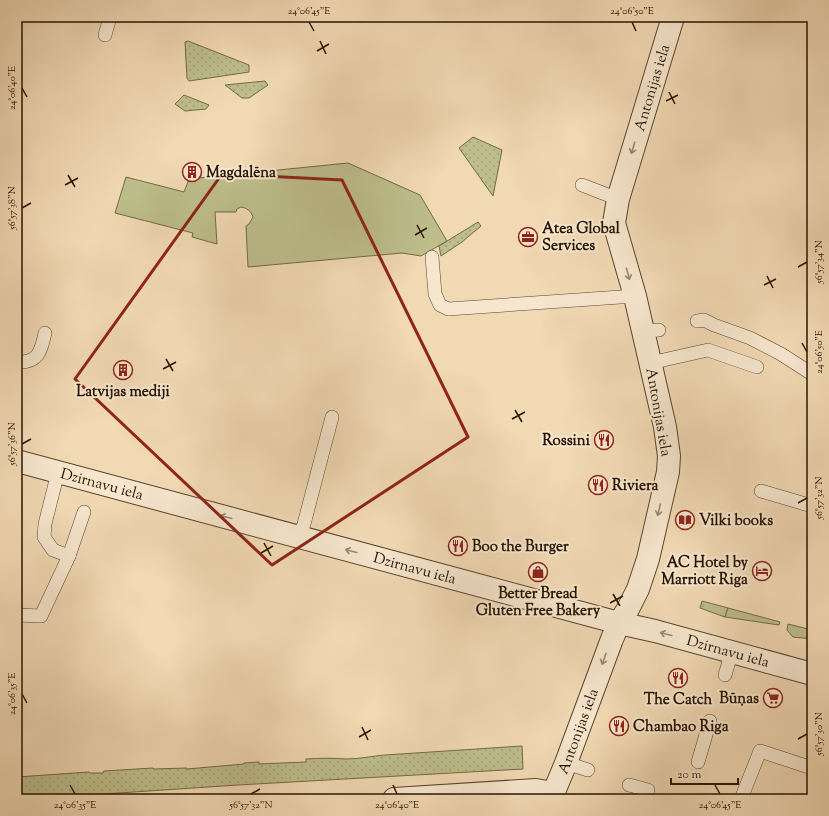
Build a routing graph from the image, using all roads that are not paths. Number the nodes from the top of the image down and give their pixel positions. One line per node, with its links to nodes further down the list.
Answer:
1 (110, 17): 3 (lane)
2 (673, 17): 5 (street, Antonijas iela, one-way to 5)
3 (105, 35)
4 (582, 185): 5 (lane)
5 (618, 199): 7 (street, Antonijas iela, one-way to 7)
6 (432, 257): 7 (lane)
7 (635, 296): 11 (street, Antonijas iela)
8 (697, 321): 13 (lane)
9 (45, 334): 10 (lane)
10 (17, 362)
11 (650, 363): 12 (lane); 23 (street, Antonijas iela, one-way to 23)
12 (757, 367)
13 (812, 374)
14 (332, 417): 20 (lane)
15 (17, 461): 16 (street, Dzirnavu iela)
16 (58, 472): 20 (street, Dzirnavu iela, one-way to 16); 21 (lane)
17 (761, 491): 18 (lane)
18 (812, 506)
19 (84, 512): 21 (lane)
20 (299, 537): 23 (street, Dzirnavu iela, one-way to 20)
21 (69, 556): 22 (lane)
22 (17, 615)
23 (619, 623): 24 (street, Dzirnavu iela, one-way to 23); 29 (street, Antonijas iela, one-way to 29)
24 (732, 651): 25 (street, Dzirnavu iela); 26 (lane)
25 (812, 674)
26 (725, 675)
27 (710, 721): 28 (lane)
28 (698, 762)
29 (566, 763): 31 (lane); 34 (street, Antonijas iela)
30 (812, 768): 36 (lane)
31 (588, 770)
32 (628, 785): 33 (lane)
33 (648, 790)
34 (552, 796): 35 (street)
35 (394, 799)
36 (741, 799)

